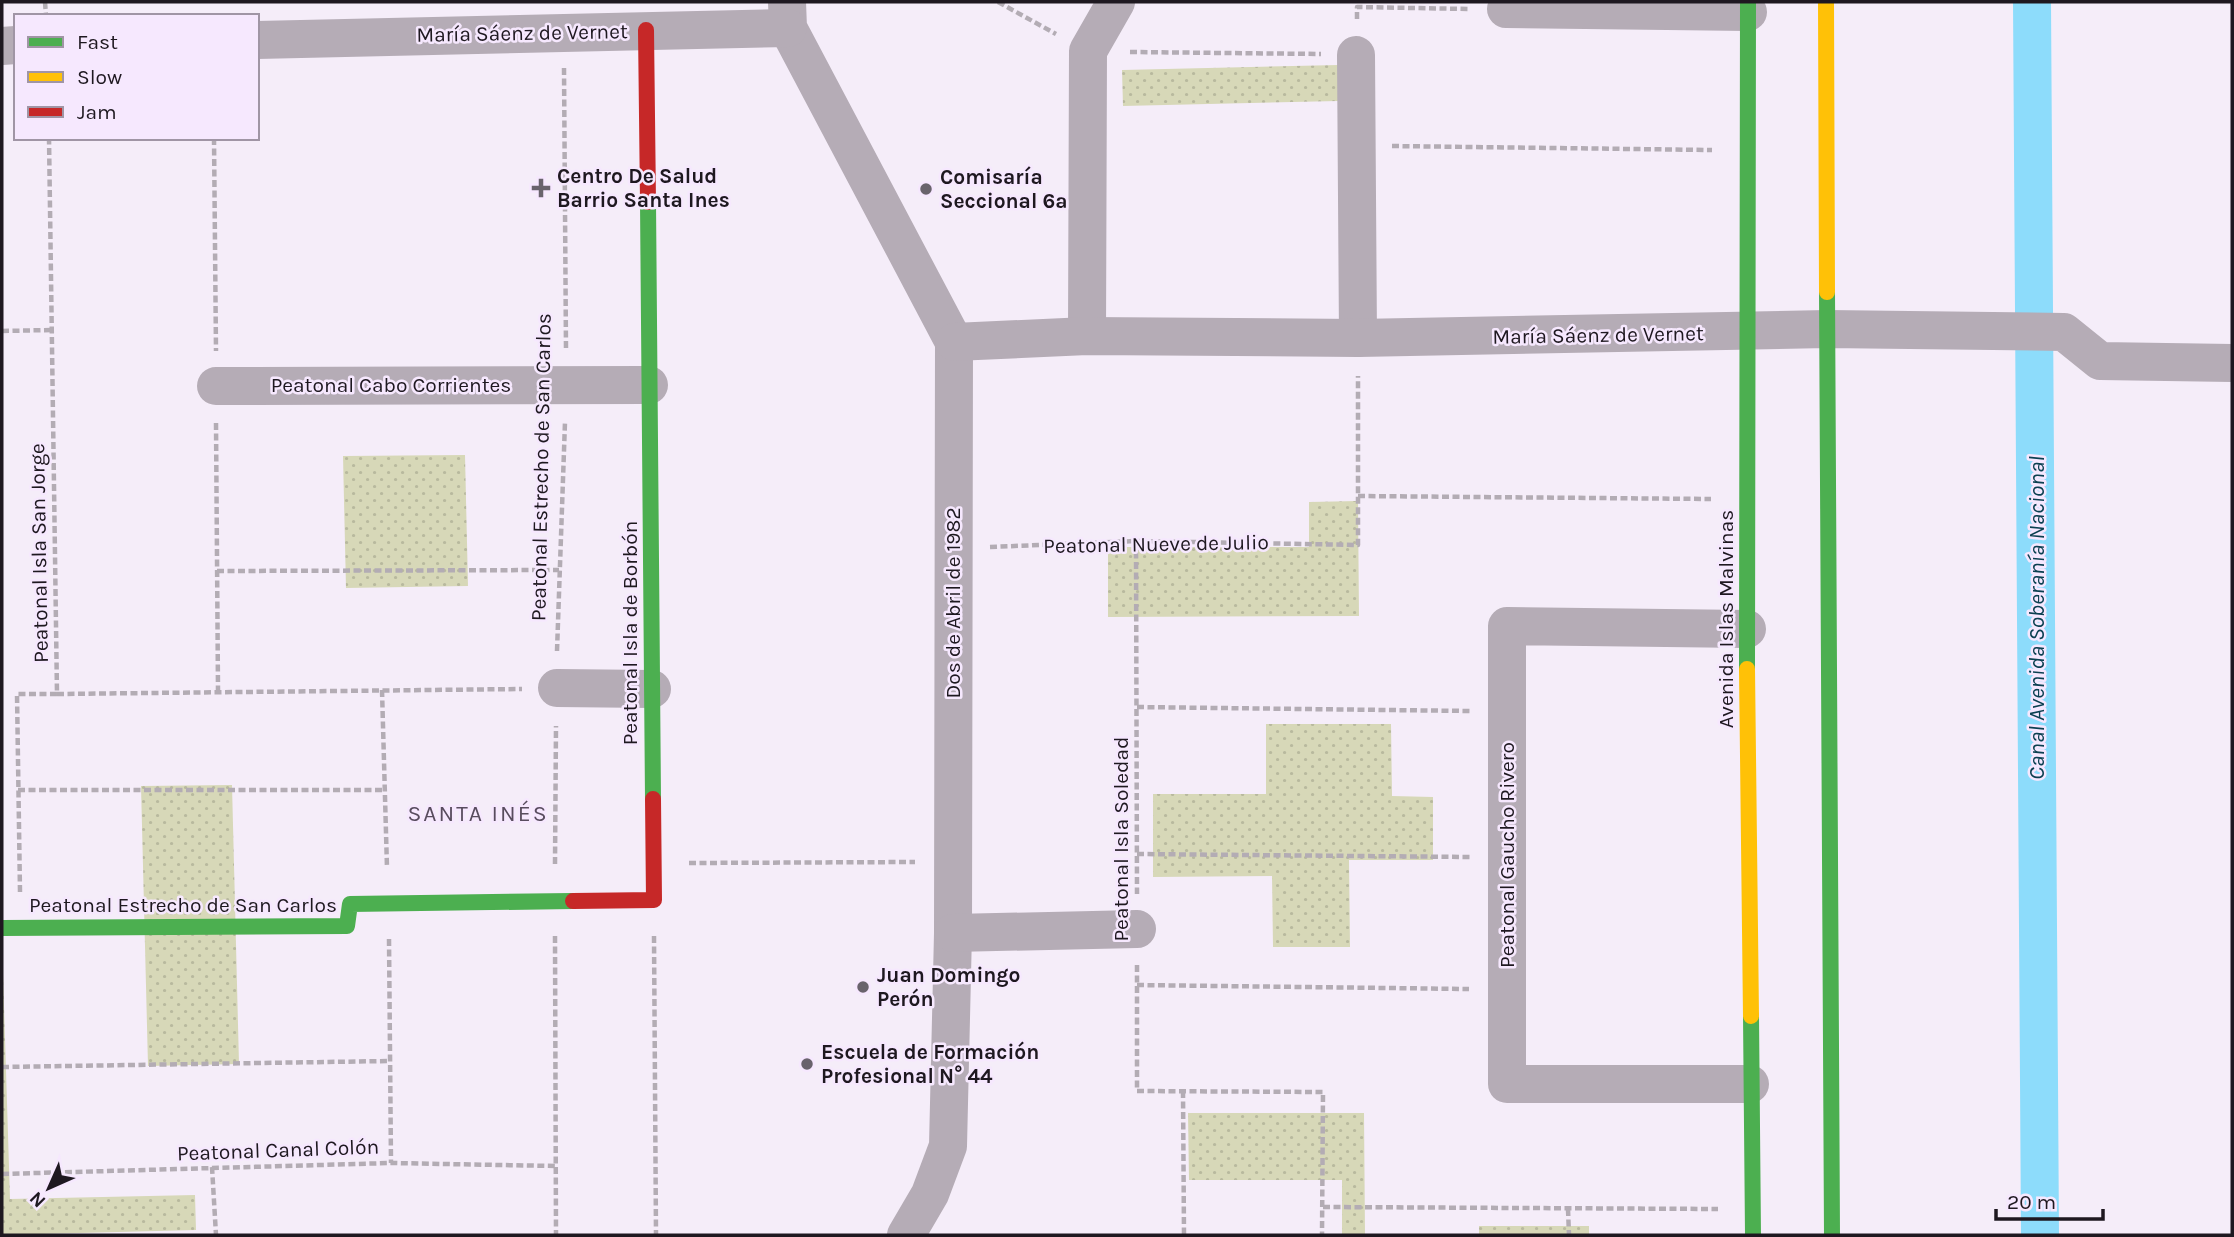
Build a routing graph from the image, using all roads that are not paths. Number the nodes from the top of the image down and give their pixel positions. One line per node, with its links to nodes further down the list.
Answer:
1 (1116, 2): 11 (street)
2 (1826, 2): 9 (street)
3 (1748, 7): 4 (street); 10 (street, Avenida Islas Malvinas)
4 (1506, 9)
5 (787, 15): 6 (street, María Sáenz de Vernet); 13 (street, Dos de Abril de 1982)
6 (646, 30): 7 (street, María Sáenz de Vernet); 15 (street, Peatonal Isla de Borbón)
7 (259, 40)
8 (1356, 55): 12 (street)
9 (1826, 329): 10 (street, María Sáenz de Vernet); 14 (street, María Sáenz de Vernet); 27 (street)
10 (1747, 333): 12 (street, María Sáenz de Vernet); 17 (street, Avenida Islas Malvinas)
11 (1087, 336): 12 (street, María Sáenz de Vernet); 13 (street, María Sáenz de Vernet)
12 (1358, 338)
13 (954, 342): 23 (street, Dos de Abril de 1982)
14 (2232, 363)
15 (649, 384): 16 (street, Peatonal Cabo Corrientes); 19 (street, Peatonal Isla de Borbón)
16 (216, 386)
17 (1747, 629): 24 (street, Avenida Islas Malvinas); 24 (street, Peatonal Gaucho Rivero)
18 (557, 688): 19 (street)
19 (652, 689): 20 (street, Peatonal Isla de Borbón)
20 (654, 900): 21 (street, Peatonal Estrecho de San Carlos)
21 (2, 928)
22 (1137, 929): 23 (street)
23 (953, 933): 25 (street, Dos de Abril de 1982)
24 (1750, 1084): 26 (street, Avenida Islas Malvinas)
25 (906, 1235)
26 (1754, 1235)
27 (1832, 1235)

